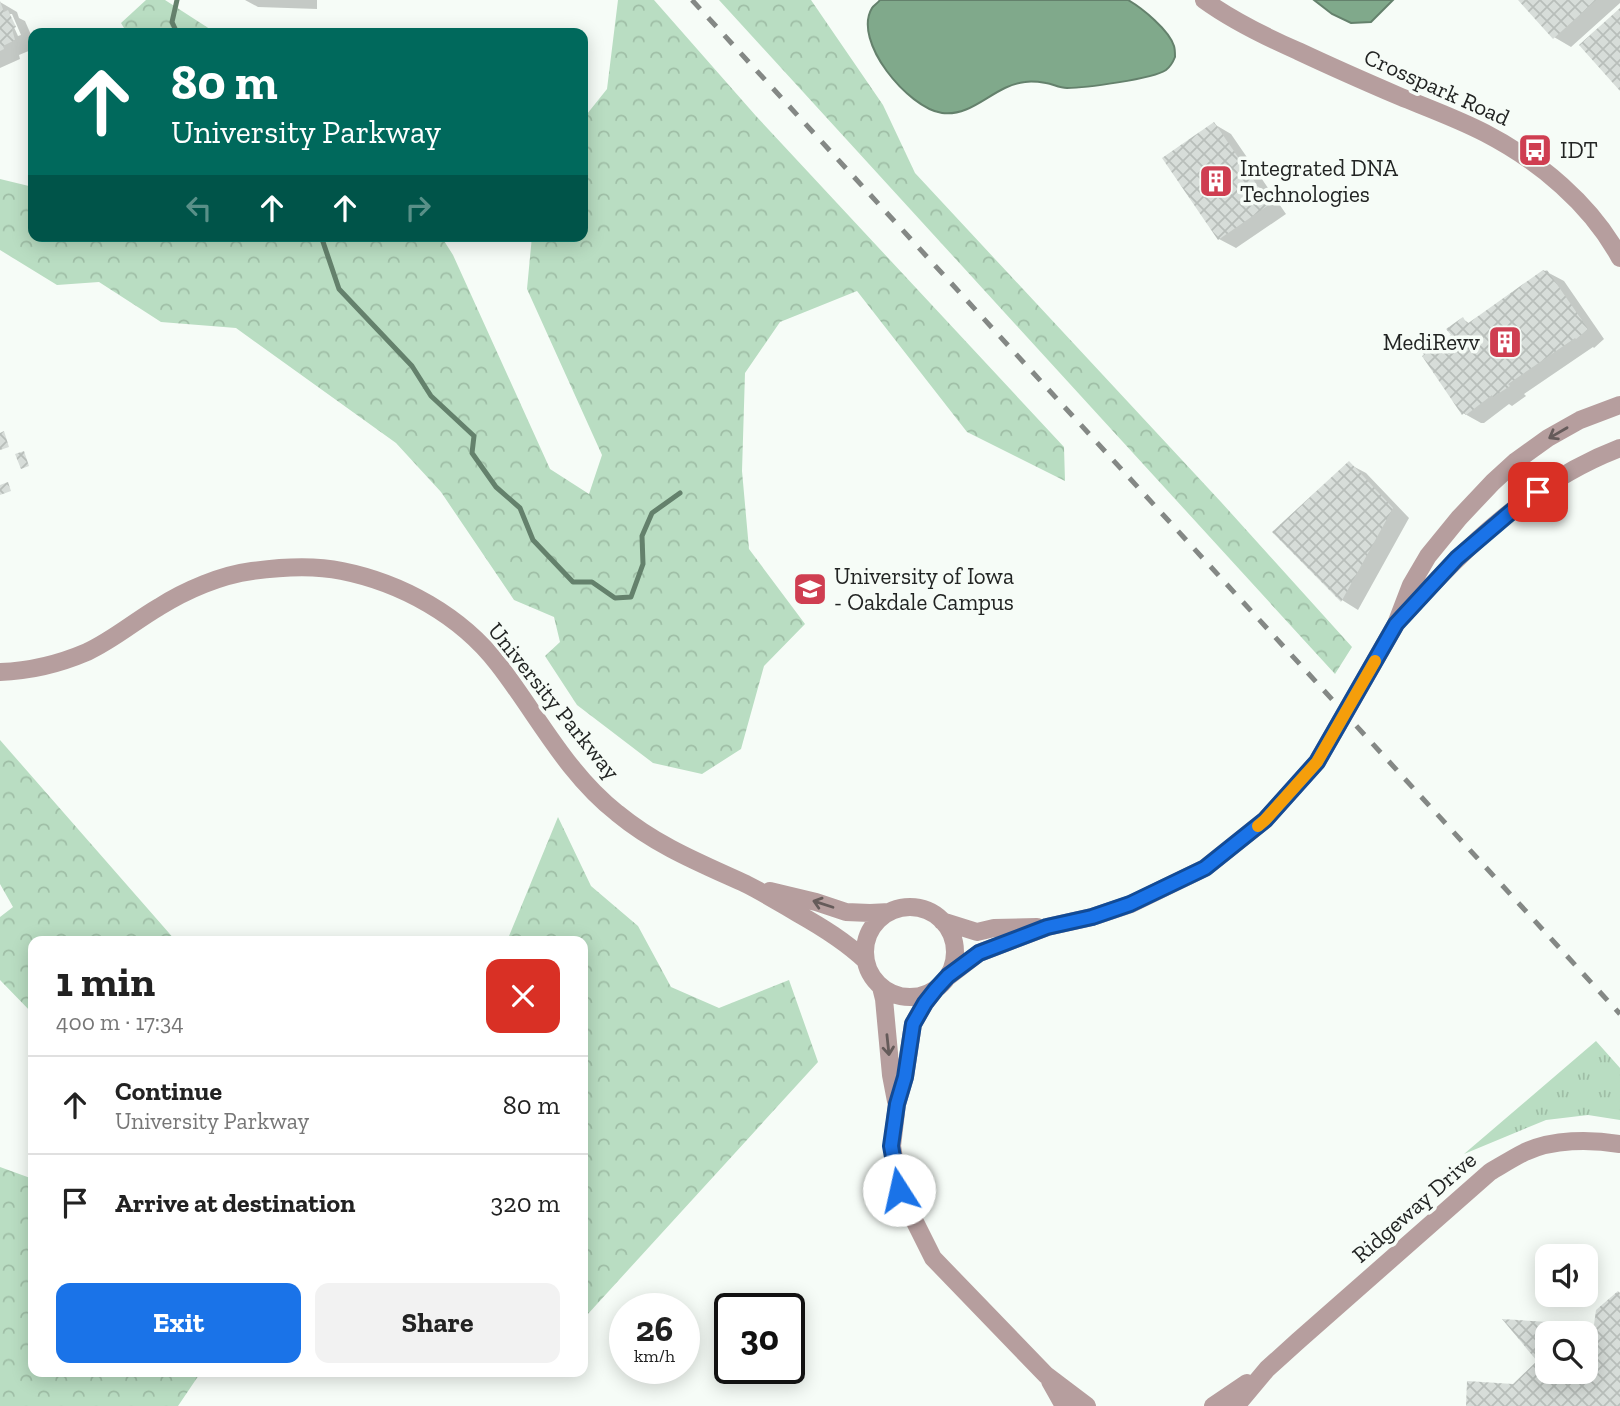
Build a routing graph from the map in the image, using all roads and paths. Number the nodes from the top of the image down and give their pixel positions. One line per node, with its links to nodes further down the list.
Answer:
1 (1204, 0): 2 (street, Crosspark Road)
2 (1620, 258)
3 (1620, 405): 5 (street, one-way to 5)
4 (1620, 448): 5 (street)
5 (1396, 624): 10 (street)
6 (0, 672): 7 (street, University Parkway)
7 (749, 886): 8 (street, University Parkway, one-way to 7); 11 (street, University Parkway)
8 (890, 912): 9 (street); 11 (street)
9 (942, 921): 10 (street); 12 (street)
10 (1047, 927): 12 (street)
11 (866, 961): 13 (street)
12 (942, 983): 13 (street); 14 (street)
13 (881, 987): 14 (street, one-way to 14)
14 (897, 1104): 17 (street)
15 (1620, 1144): 16 (street, Ridgeway Drive)
16 (1267, 1369): 20 (street, Ridgeway Drive); 21 (street, Ridgeway Drive)
17 (1046, 1375): 18 (street); 19 (street)
18 (1064, 1406)
19 (1087, 1406)
20 (1213, 1406)
21 (1236, 1406)

